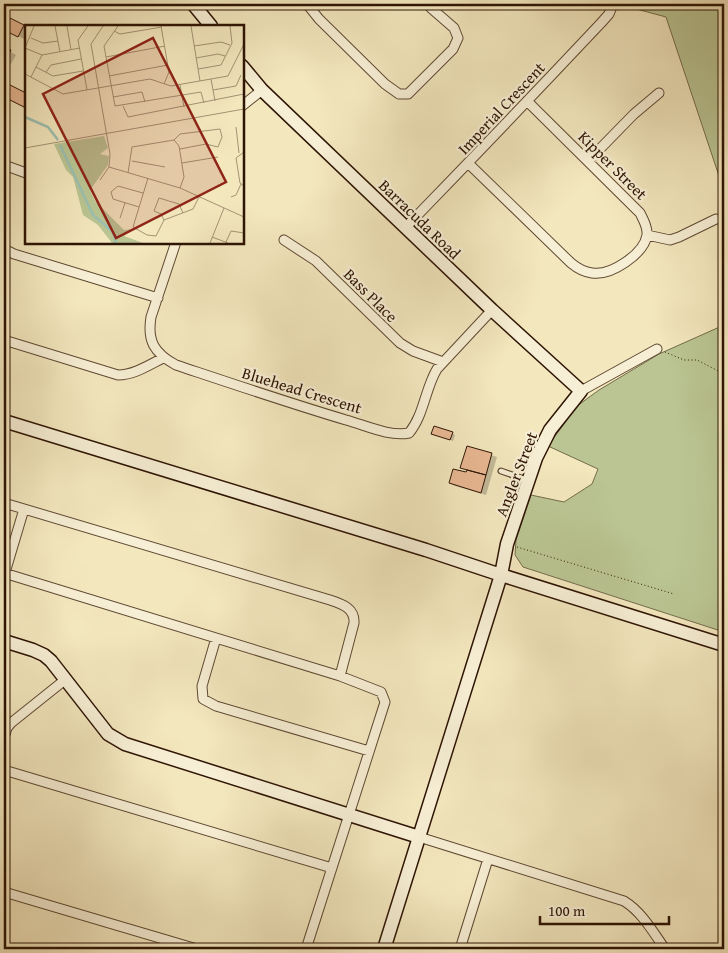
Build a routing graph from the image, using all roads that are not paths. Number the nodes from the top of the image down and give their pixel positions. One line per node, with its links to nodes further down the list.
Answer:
1 (193, 4): 5 (street)
2 (306, 4): 3 (street)
3 (428, 4)
4 (613, 4): 9 (street, Imperial Crescent)
5 (210, 25)
6 (244, 68): 7 (street, Barracuda Road)
7 (262, 90): 10 (street); 16 (street, Barracuda Road)
8 (660, 93): 11 (street)
9 (528, 102): 11 (street, Kipper Street); 12 (street, Imperial Crescent)
10 (244, 104)
11 (588, 161): 17 (street, Kipper Street)
12 (469, 164): 16 (street, Imperial Crescent); 17 (street)
13 (4, 165): 14 (street)
14 (25, 173)
15 (716, 219): 17 (street)
16 (405, 228): 22 (street, Barracuda Road)
17 (647, 235)
18 (284, 240): 26 (street, Bass Place)
19 (175, 244): 21 (street)
20 (4, 249): 21 (street)
21 (158, 298): 25 (street)
22 (492, 310): 26 (street, Bluehead Crescent); 27 (street, Barracuda Road)
23 (4, 340): 25 (street)
24 (657, 349): 27 (street, Angler Street)
25 (163, 358): 26 (street, Bluehead Crescent)
26 (443, 362)
27 (582, 391): 30 (street, Angler Street)
28 (4, 421): 34 (street)
29 (501, 471): 30 (lane)
30 (528, 481): 34 (street, Angler Street)
31 (4, 503): 32 (street)
32 (24, 509): 33 (street); 38 (street)
33 (4, 574): 35 (street)
34 (500, 575): 37 (street); 44 (street, Angler Street)
35 (216, 638): 38 (street); 41 (street)
36 (4, 641): 39 (street)
37 (724, 645)
38 (340, 676): 41 (street)
39 (66, 680): 40 (street); 43 (street)
40 (4, 738)
41 (369, 751): 43 (street)
42 (4, 770): 46 (street)
43 (349, 814): 44 (street); 46 (street)
44 (419, 837): 45 (street); 50 (street, Angler Street)
45 (488, 859): 51 (street); 52 (street)
46 (332, 868): 49 (street)
47 (4, 892): 48 (street)
48 (197, 949)
49 (306, 949)
50 (384, 949)
51 (460, 949)
52 (665, 949)

